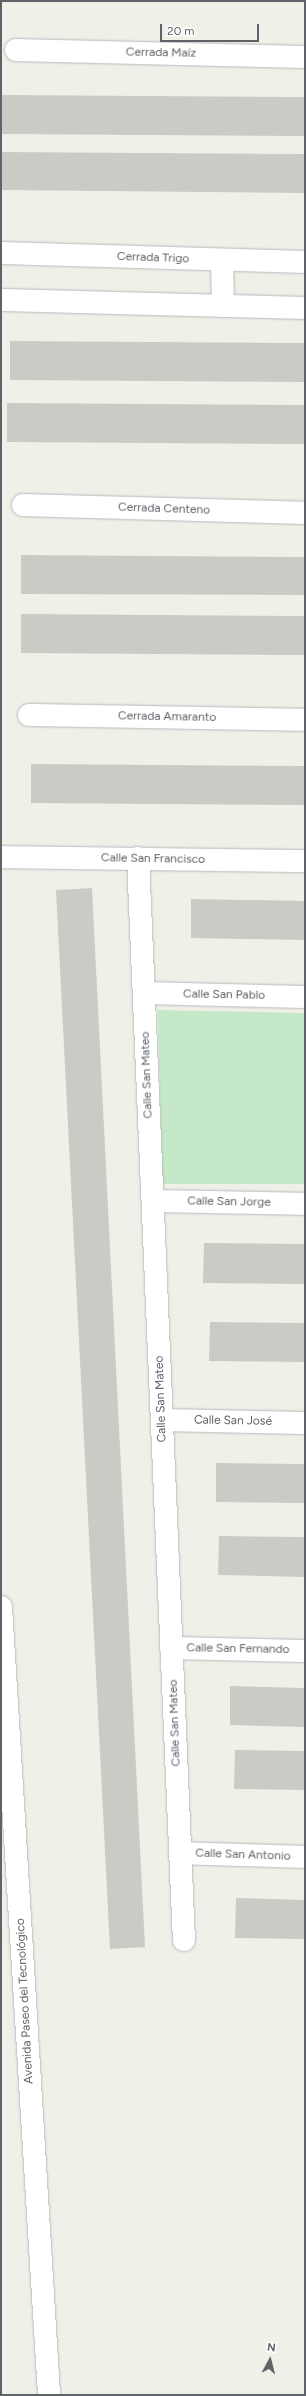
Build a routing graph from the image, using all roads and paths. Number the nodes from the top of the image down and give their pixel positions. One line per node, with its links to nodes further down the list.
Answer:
1 (16, 50): 2 (street, Cerrada Maíz)
2 (305, 56)
3 (1, 253): 4 (street, Cerrada Trigo)
4 (222, 260): 5 (street, Cerrada Trigo); 7 (street)
5 (305, 262)
6 (1, 300): 7 (street)
7 (223, 306): 8 (street)
8 (305, 308)
9 (23, 505): 10 (street, Cerrada Centeno)
10 (305, 513)
11 (29, 714): 12 (street, Cerrada Amaranto)
12 (305, 720)
13 (1, 857): 14 (street, Calle San Francisco)
14 (138, 858): 15 (street, Calle San Francisco); 16 (street, Calle San Mateo)
15 (305, 861)
16 (144, 993): 17 (street, Calle San Pablo); 18 (street, Calle San Mateo)
17 (305, 997)
18 (153, 1201): 19 (street, Calle San Jorge); 20 (street, Calle San Mateo)
19 (305, 1204)
20 (162, 1420): 21 (street, Calle San José); 23 (street, Calle San Mateo)
21 (305, 1423)
22 (1, 1607): 28 (street, Avenida Paseo del Tecnológico)
23 (172, 1648): 24 (street, Calle San Fernando); 25 (street, Calle San Mateo)
24 (305, 1651)
25 (180, 1853): 26 (street, Calle San Antonio); 27 (street, Calle San Mateo)
26 (305, 1857)
27 (184, 1940)
28 (49, 2395)

